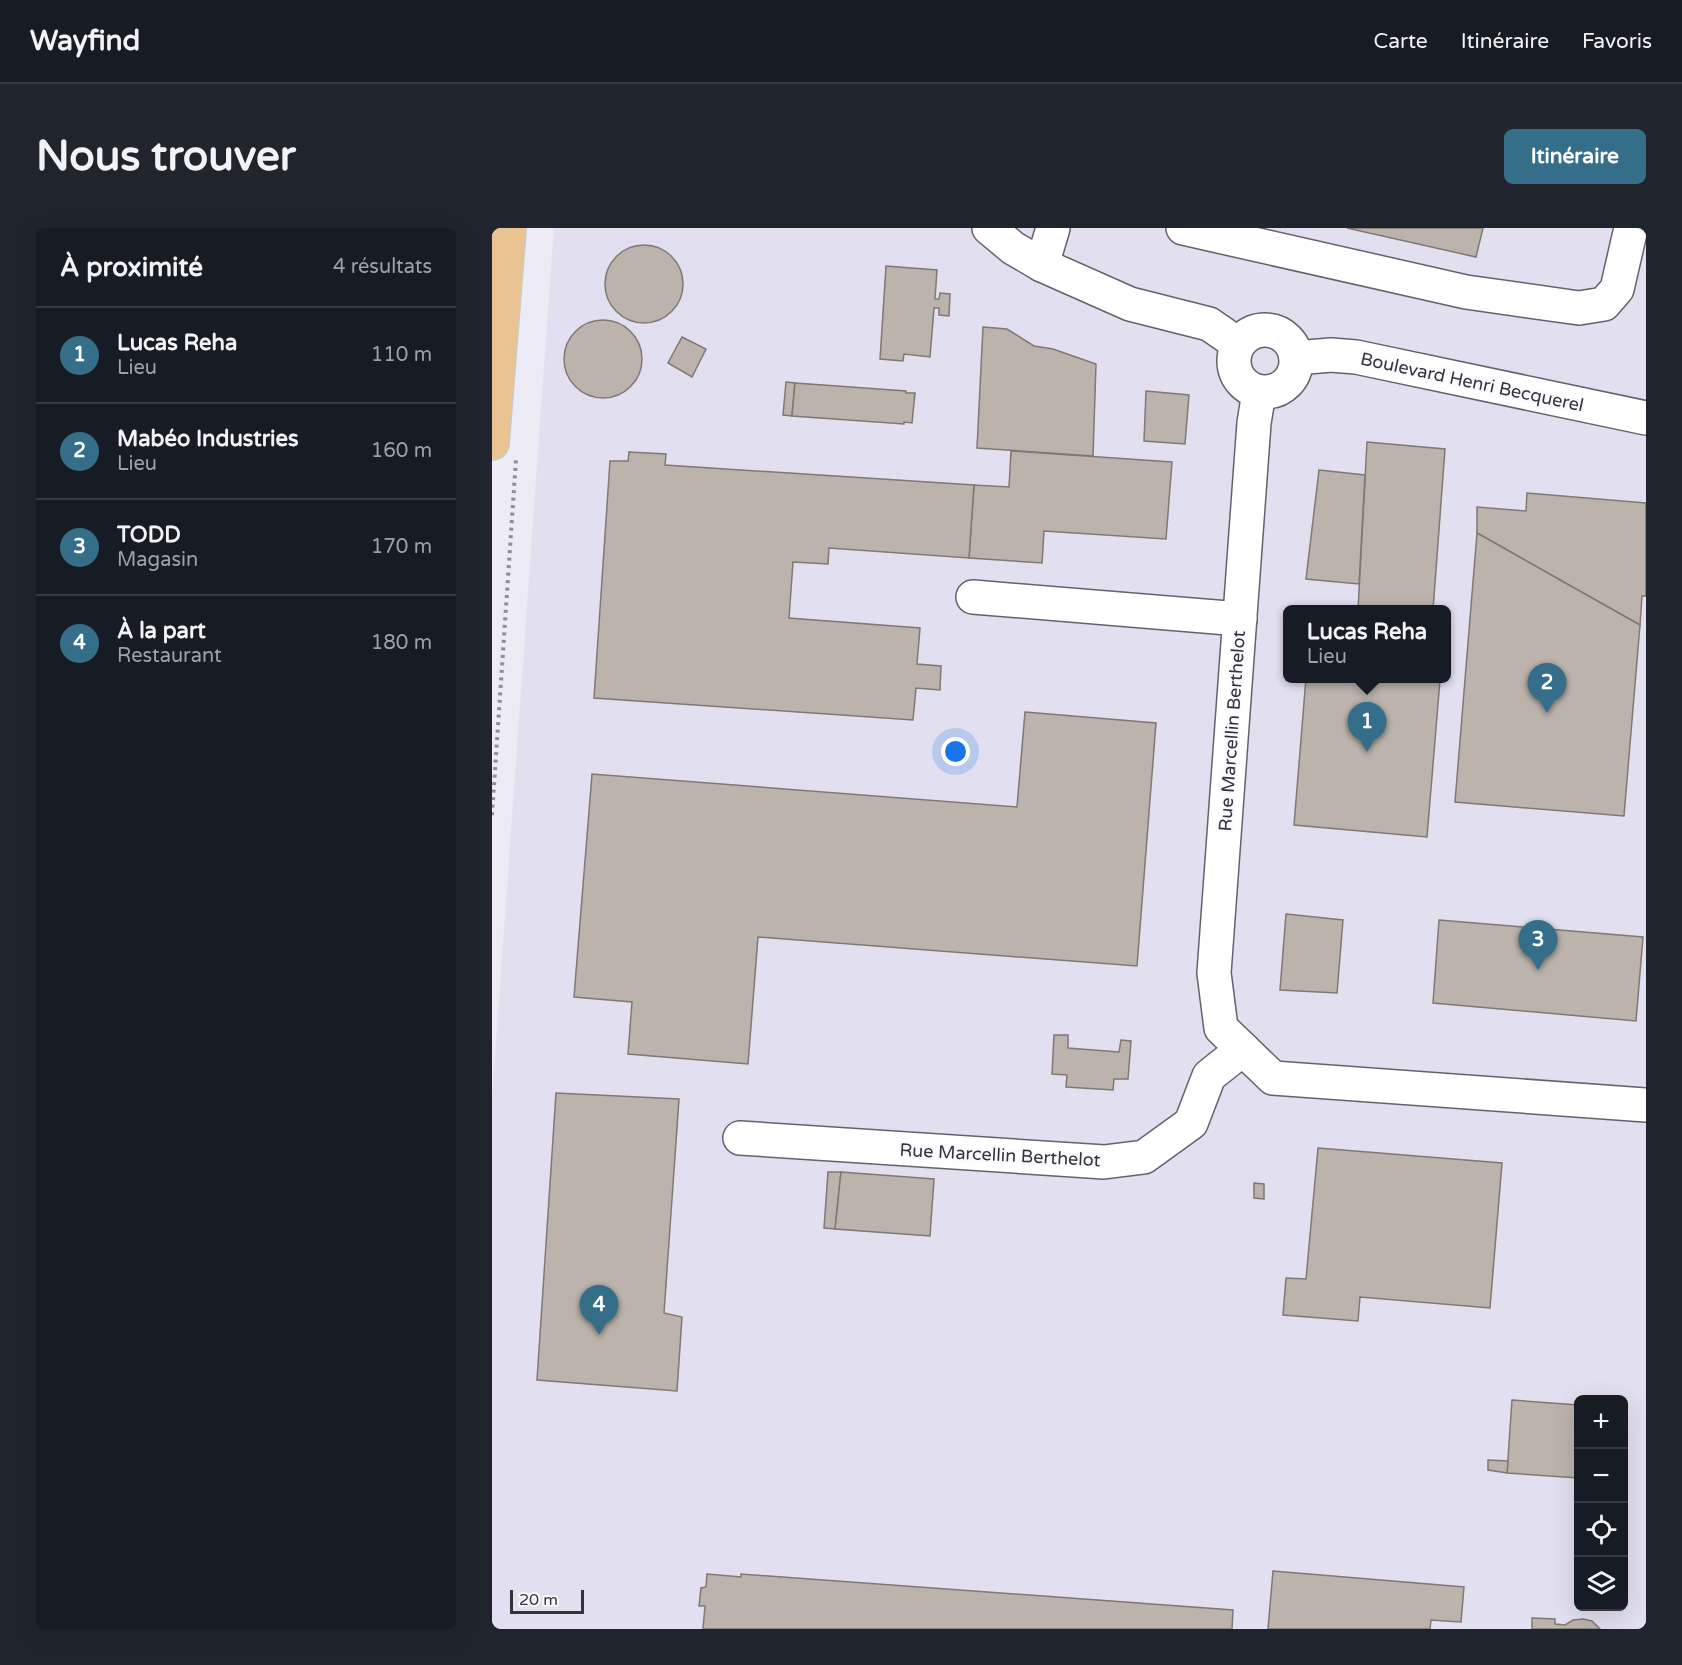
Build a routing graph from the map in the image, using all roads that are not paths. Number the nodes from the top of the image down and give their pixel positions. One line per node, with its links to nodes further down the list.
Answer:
1 (509, 228): 11 (main road)
2 (989, 228): 6 (street)
3 (1053, 228): 6 (street)
4 (1183, 228): 5 (street)
5 (1631, 228)
6 (1042, 265): 7 (street)
7 (1238, 344): 8 (street); 9 (street)
8 (1296, 358): 9 (street); 10 (street, Boulevard Henri Becquerel)
9 (1259, 392): 13 (street, Rue Marcellin Berthelot)
10 (1646, 418)
11 (504, 447)
12 (973, 597): 13 (street, Rue Marcellin Berthelot)
13 (1240, 619): 14 (street, Rue Marcellin Berthelot)
14 (1243, 1049): 15 (street, Rue Marcellin Berthelot); 16 (street, Rue Marcellin Berthelot)
15 (1646, 1105)
16 (740, 1138)

